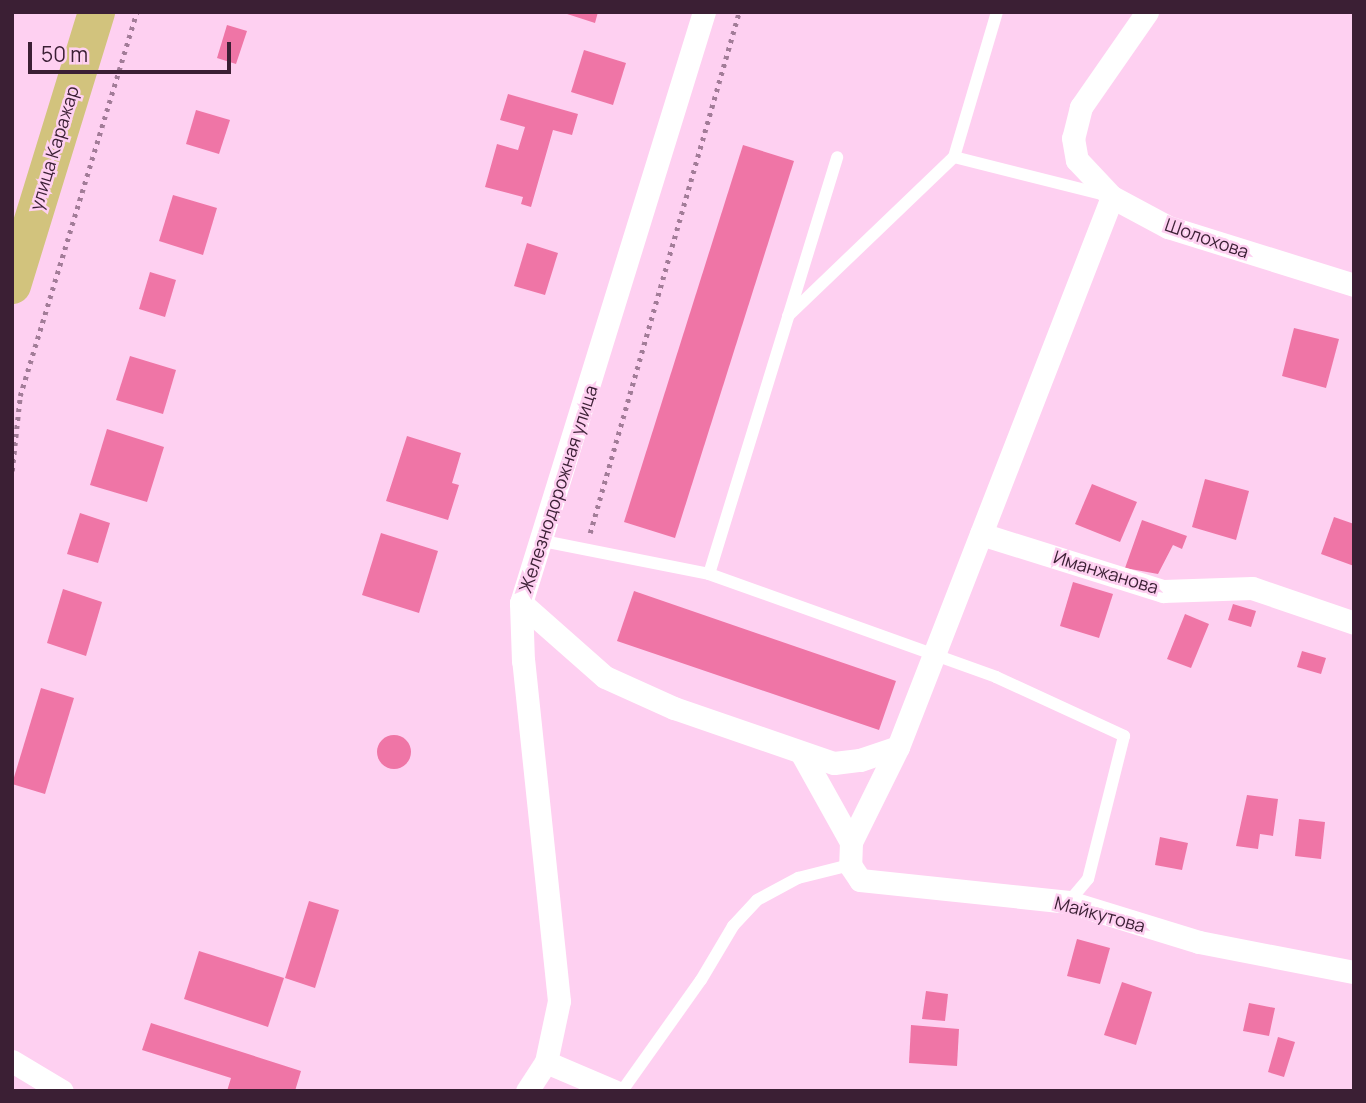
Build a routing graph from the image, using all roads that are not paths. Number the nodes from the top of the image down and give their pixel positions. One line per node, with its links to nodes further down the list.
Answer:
1 (96, 12): 8 (main road, улица Каражар)
2 (704, 12): 12 (street, Железнодорожная улица)
3 (997, 12): 6 (lane)
4 (1147, 12): 7 (street, Шолохова)
5 (837, 157): 10 (lane)
6 (954, 157): 7 (lane); 10 (lane)
7 (1112, 197): 9 (street, Шолохова); 11 (street)
8 (12, 285)
9 (1354, 285)
10 (785, 318): 13 (lane)
11 (981, 534): 15 (street, Иманжанова); 16 (street)
12 (543, 541): 13 (lane); 14 (street, Железнодорожная улица)
13 (709, 574): 16 (lane)
14 (521, 603): 18 (street); 24 (street, Железнодорожная улица)
15 (1354, 623)
16 (934, 658): 17 (street); 21 (lane)
17 (898, 747): 18 (street); 19 (street)
18 (803, 756): 19 (street)
19 (851, 842): 20 (street)
20 (850, 865): 21 (street, Майкутова); 28 (lane)
21 (1069, 902): 22 (street, Майкутова)
22 (1354, 972)
23 (12, 1061): 25 (street)
24 (546, 1062): 26 (street); 27 (street)
25 (62, 1091)
26 (527, 1091)
27 (614, 1091)
28 (622, 1091)

